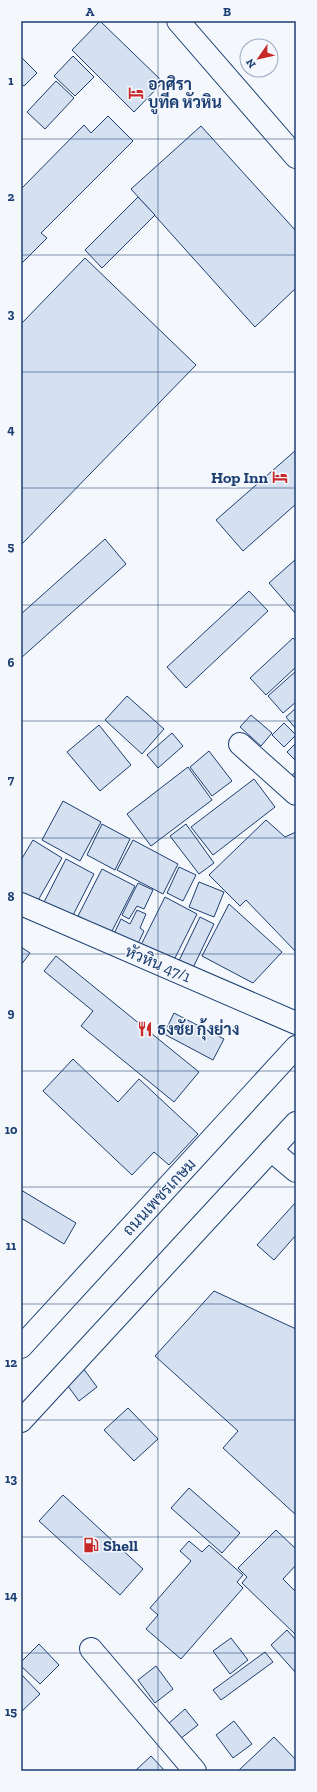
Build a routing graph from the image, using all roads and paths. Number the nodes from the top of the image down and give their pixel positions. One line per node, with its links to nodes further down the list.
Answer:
1 (178, 21): 2 (main road)
2 (292, 144)
3 (240, 744): 4 (main road)
4 (296, 794)
5 (21, 904): 6 (main road, หัวหิน 47/1)
6 (296, 1023)
7 (296, 1047): 11 (main road, ถนนเพชรเกษม)
8 (296, 1123): 9 (main road)
9 (271, 1150): 10 (main road); 12 (main road)
10 (296, 1171)
11 (21, 1347)
12 (21, 1421)
13 (91, 1649): 14 (main road)
14 (195, 1771)

